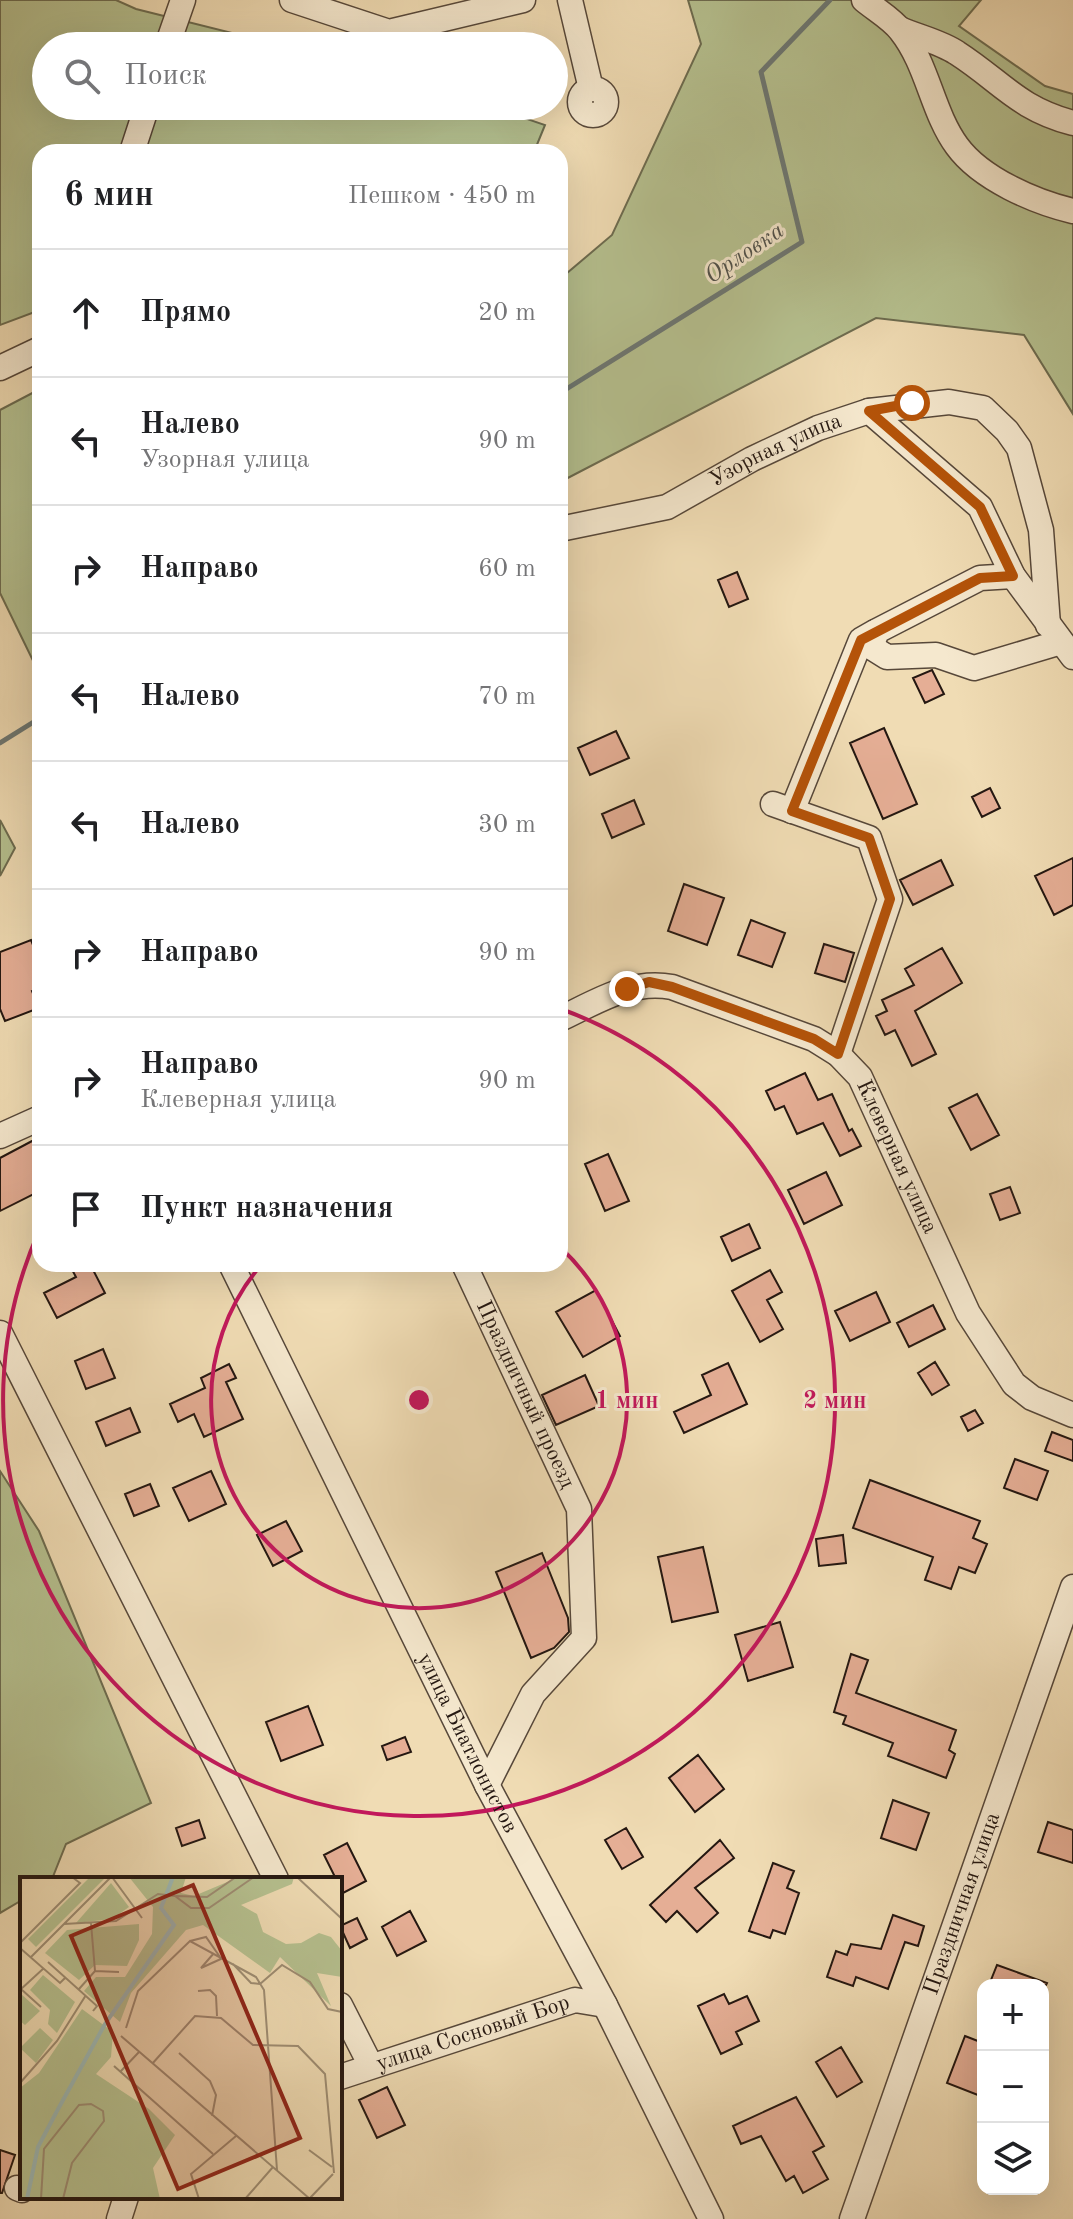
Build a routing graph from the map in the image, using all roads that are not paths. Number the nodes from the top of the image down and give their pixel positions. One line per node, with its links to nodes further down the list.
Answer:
1 (183, 0): 7 (street)
2 (292, 0): 3 (street)
3 (523, 0)
4 (570, 0): 8 (street)
5 (868, 3): 6 (street)
6 (900, 29): 10 (street); 12 (street)
7 (172, 32)
8 (591, 89)
9 (142, 120): 11 (street)
10 (1073, 123)
11 (135, 144)
12 (1073, 211)
13 (32, 353): 14 (street)
14 (0, 368)
15 (869, 411): 16 (street, Узорная улица); 17 (street, Узорная улица); 19 (street)
16 (568, 527)
17 (1013, 576): 18 (street); 19 (street, Узорная улица)
18 (877, 631): 19 (street); 21 (street)
19 (1061, 642)
20 (568, 1015): 21 (street, Клеверная улица)
21 (838, 1054): 27 (street, Клеверная улица)
22 (32, 1122): 23 (street)
23 (0, 1136)
24 (235, 1272): 29 (street, улица Биатлонистов)
25 (468, 1272): 29 (street, Праздничный проезд)
26 (0, 1333): 30 (street)
27 (1073, 1415)
28 (1073, 1587): 38 (street, Праздничная улица)
29 (487, 1785): 31 (street, улица Биатлонистов)
30 (275, 1877)
31 (605, 2005): 33 (street, улица Сосновый Бор); 37 (street, улица Биатлонистов)
32 (342, 2009): 33 (street)
33 (371, 2066): 34 (street, улица Сосновый Бор)
34 (342, 2076)
35 (125, 2199): 36 (street)
36 (119, 2219)
37 (711, 2219)
38 (852, 2219)

